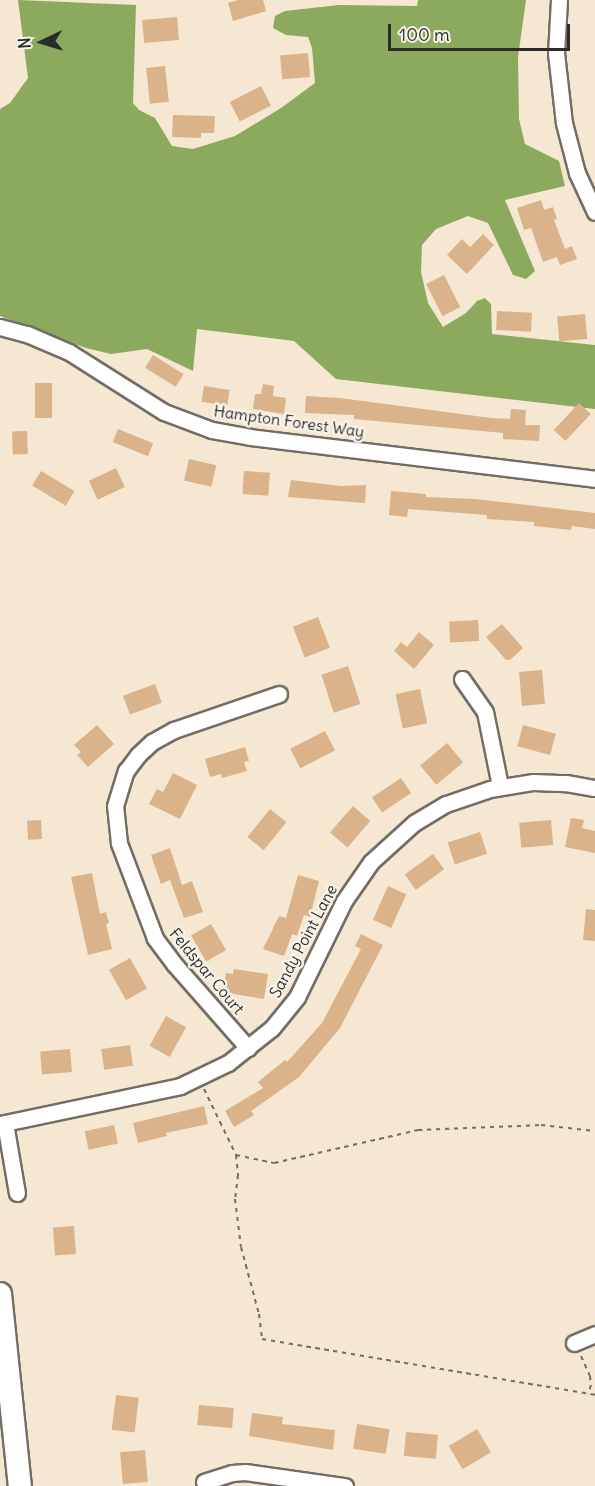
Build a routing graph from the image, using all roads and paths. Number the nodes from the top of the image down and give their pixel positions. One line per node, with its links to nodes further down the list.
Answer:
1 (559, 0): 2 (street)
2 (595, 212)
3 (0, 327): 4 (street, Hampton Forest Way)
4 (595, 479)
5 (462, 679): 7 (street)
6 (279, 694): 9 (street, Feldspar Court)
7 (500, 786): 8 (street, Sandy Point Lane); 9 (street, Sandy Point Lane)
8 (595, 788)
9 (248, 1048): 10 (street, Sandy Point Lane)
10 (199, 1078): 11 (street, Sandy Point Lane); 13 (path)
11 (3, 1123): 14 (street)
12 (595, 1131): 13 (path)
13 (236, 1155): 18 (path)
14 (17, 1193)
15 (0, 1294): 21 (main road)
16 (595, 1334): 17 (street)
17 (574, 1343): 18 (path)
18 (588, 1394): 19 (path)
19 (595, 1395)
20 (204, 1482): 22 (street)
21 (20, 1486)
22 (345, 1486)

